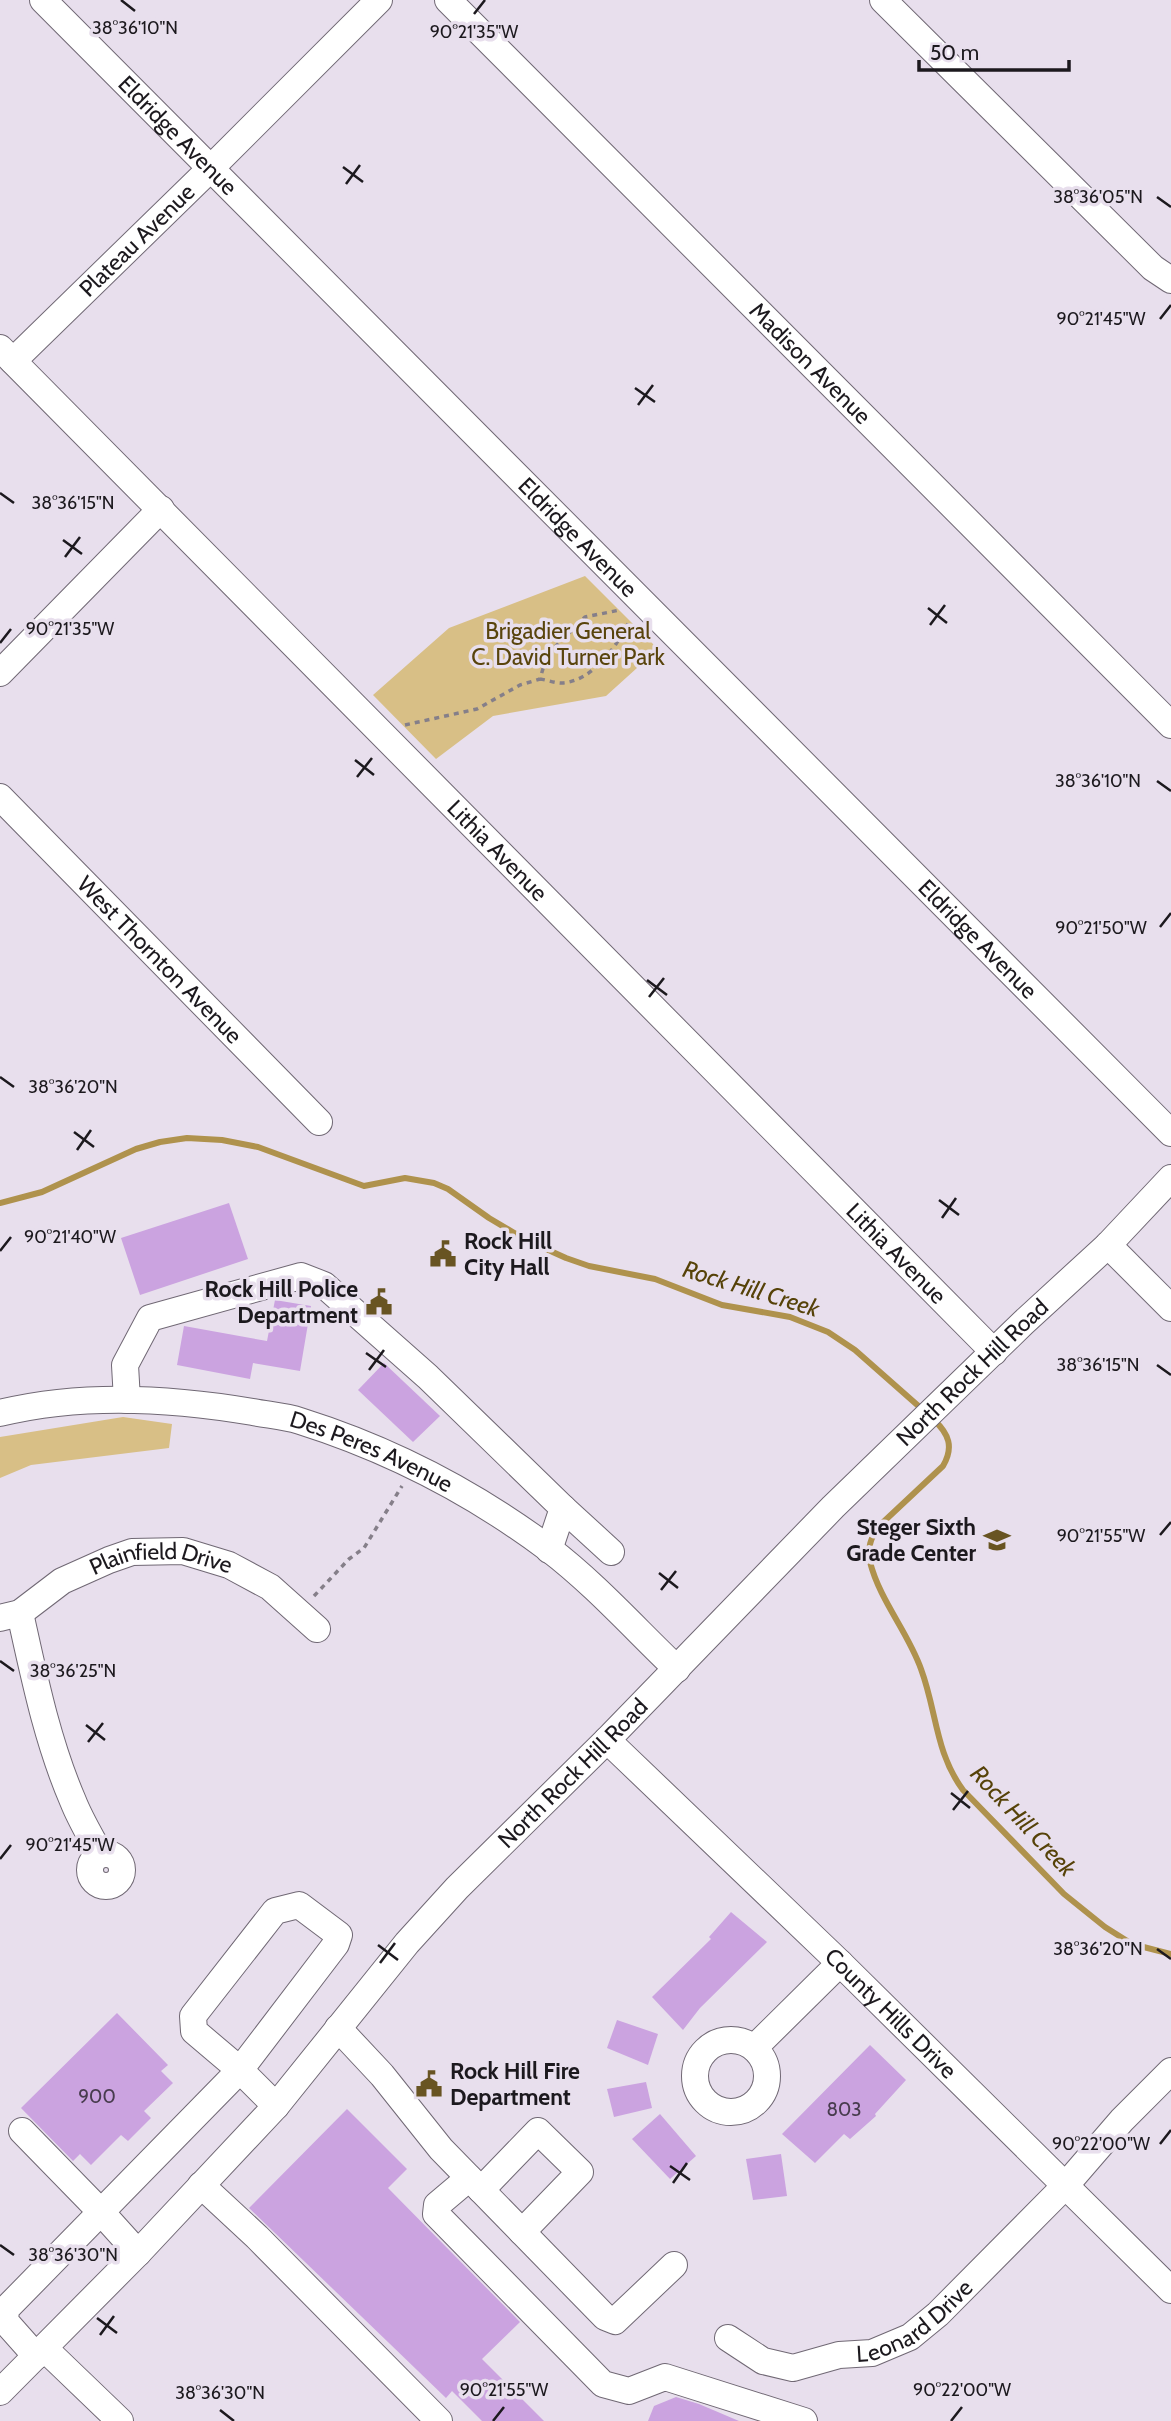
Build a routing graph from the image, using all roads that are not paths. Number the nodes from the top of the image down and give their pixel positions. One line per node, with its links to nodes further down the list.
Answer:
1 (44, 0): 5 (street, Eldridge Avenue)
2 (379, 0): 5 (street, Plateau Avenue)
3 (448, 0): 11 (street, Madison Avenue)
4 (883, 0): 6 (street)
5 (210, 169): 8 (street, Plateau Avenue); 14 (street, Eldridge Avenue)
6 (1162, 274): 7 (street)
7 (1171, 298)
8 (6, 354): 9 (street, Lithia Avenue)
9 (161, 509): 10 (street); 18 (street, Lithia Avenue)
10 (0, 673)
11 (1171, 725)
12 (0, 797): 13 (street, West Thornton Avenue)
13 (319, 1122)
14 (1171, 1133)
15 (1171, 1178): 16 (street, North Rock Hill Road)
16 (1108, 1245): 17 (street); 18 (street, North Rock Hill Road)
17 (1171, 1308)
18 (994, 1352): 26 (street, North Rock Hill Road)
19 (127, 1400): 20 (street, Des Peres Avenue); 21 (street); 22 (street, Des Peres Avenue)
20 (0, 1413)
21 (563, 1508): 22 (street); 23 (street)
22 (549, 1550): 26 (street, Des Peres Avenue)
23 (611, 1552)
24 (10, 1615): 25 (street, Plainfield Drive); 28 (street)
25 (317, 1629)
26 (677, 1669): 27 (street, North Rock Hill Road)
27 (607, 1740): 29 (street, County Hills Drive); 30 (street, North Rock Hill Road)
28 (100, 1854)
29 (840, 1963): 31 (street); 38 (street, County Hills Drive)
30 (338, 2028): 34 (street, North Rock Hill Road); 36 (street)
31 (754, 2048)
32 (240, 2070): 32 (street); 34 (street); 39 (street)
33 (1171, 2071): 38 (street, Leonard Drive)
34 (276, 2106): 37 (street, North Rock Hill Road)
35 (22, 2131): 39 (street)
36 (475, 2184): 40 (street); 40 (street); 49 (street)
37 (201, 2185): 41 (street, North Rock Hill Road); 48 (street)
38 (1065, 2186): 43 (street, County Hills Drive); 44 (street, Leonard Drive)
39 (102, 2212): 41 (street); 45 (street)
40 (522, 2232): 42 (street)
41 (138, 2253): 45 (street, North Rock Hill Road)
42 (674, 2265)
43 (1171, 2290)
44 (728, 2338)
45 (40, 2352): 46 (street, North Rock Hill Road); 47 (street)
46 (0, 2392)
47 (120, 2421)
48 (439, 2421)
49 (804, 2421)

